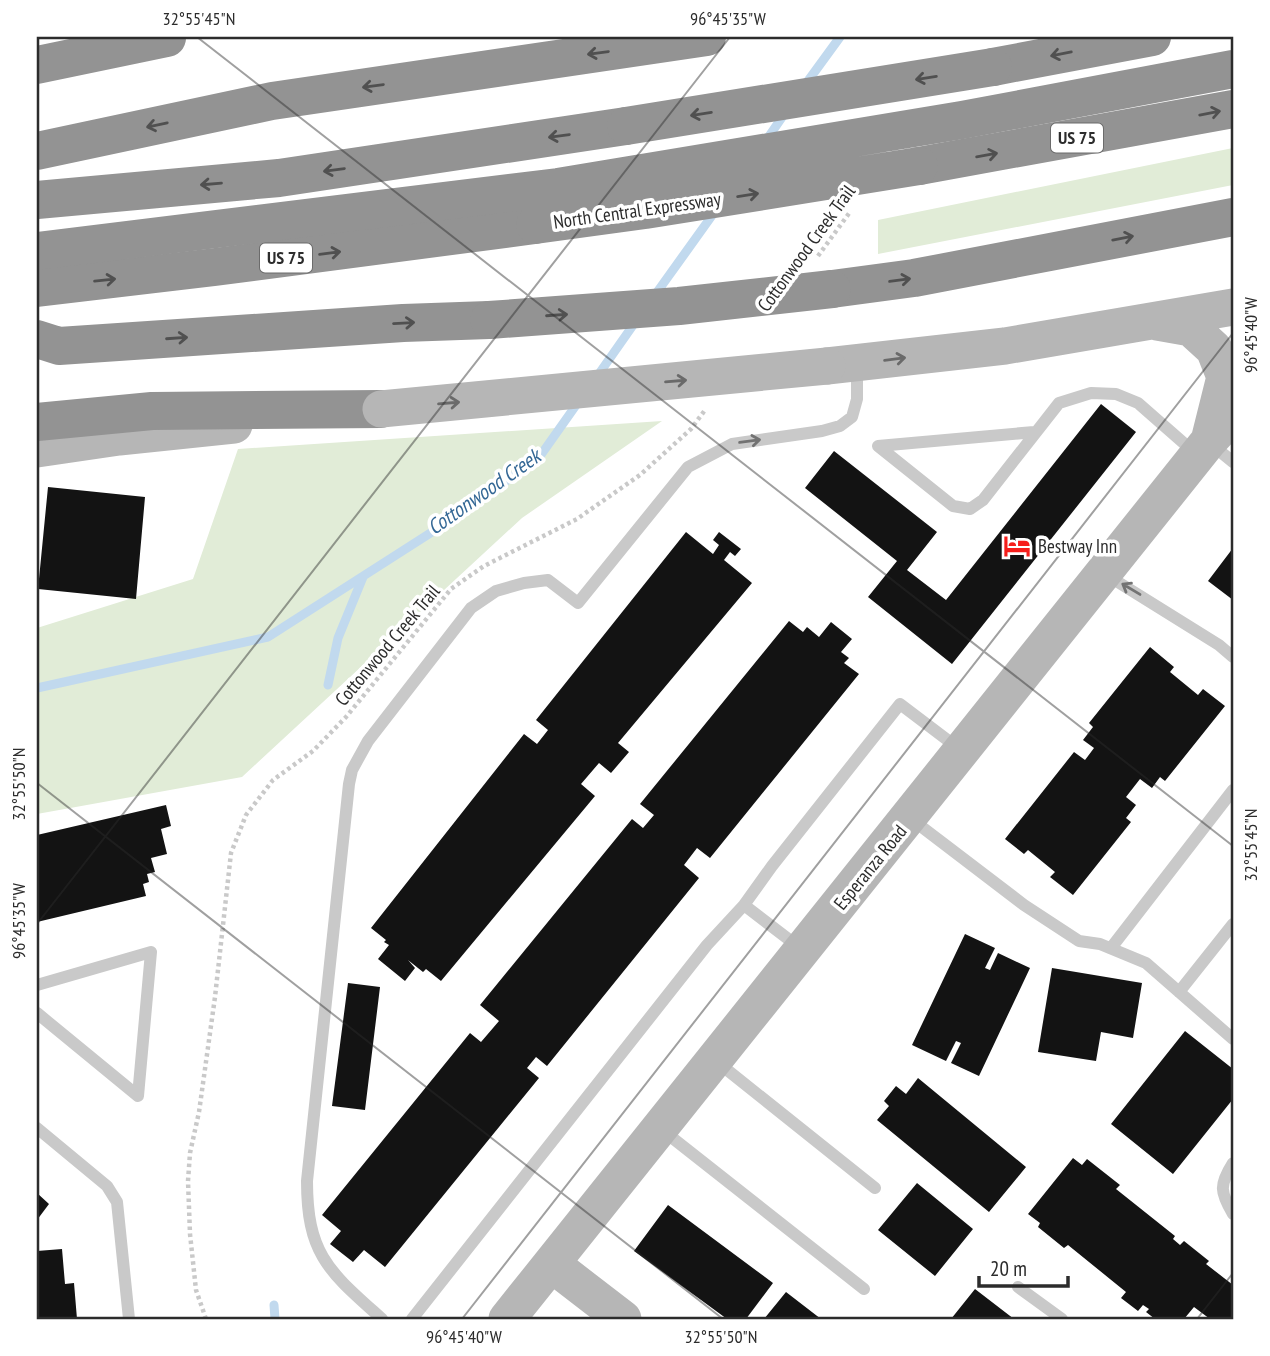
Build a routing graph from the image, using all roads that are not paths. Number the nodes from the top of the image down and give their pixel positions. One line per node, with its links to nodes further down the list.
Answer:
1 (167, 37): 2 (main road); 5 (main road); 6 (highway)
2 (175, 37)
3 (1152, 37): 10 (highway, one-way to 10, bridge)
4 (699, 38): 9 (highway, one-way to 9)
5 (37, 46)
6 (37, 65)
7 (1233, 69): 12 (highway, bridge)
8 (1233, 109): 13 (highway, North Central Expressway / US 75, one-way to 8, bridge)
9 (37, 151)
10 (37, 200)
11 (1233, 217): 16 (highway, one-way to 11, bridge)
12 (37, 251)
13 (37, 288)
14 (1233, 307): 15 (main road)
15 (1152, 321): 17 (main road, one-way to 15); 23 (main road)
16 (37, 339)
17 (842, 365): 18 (main road, one-way to 17, bridge); 47 (lane, one-way to 17)
18 (381, 409): 20 (highway); 22 (main road)
19 (1233, 415): 23 (main road, Esperanza Road)
20 (37, 422)
21 (1034, 432): 21 (lane); 23 (lane)
22 (37, 449)
23 (1213, 453): 24 (main road, Esperanza Road)
24 (1104, 573): 25 (lane, one-way to 24); 26 (main road, Esperanza Road)
25 (1233, 657)
26 (962, 751): 28 (main road, Esperanza Road); 29 (lane)
27 (1233, 790): 31 (lane)
28 (909, 817): 31 (lane); 32 (main road, Esperanza Road)
29 (744, 905): 32 (lane); 48 (lane)
30 (1233, 924): 34 (lane)
31 (1111, 948): 34 (lane)
32 (803, 950): 37 (main road, Esperanza Road)
33 (37, 985): 35 (lane)
34 (1179, 992): 36 (lane)
35 (37, 1013)
36 (1233, 1039)
37 (715, 1061): 39 (main road, Esperanza Road); 41 (lane)
38 (37, 1128): 46 (lane)
39 (661, 1129): 43 (main road, Esperanza Road); 45 (lane)
40 (1233, 1163): 42 (lane)
41 (875, 1188)
42 (1233, 1214)
43 (553, 1265): 49 (main road, Esperanza Road); 50 (main road)
44 (1018, 1287): 51 (lane)
45 (863, 1289)
46 (129, 1319)
47 (382, 1319)
48 (412, 1319)
49 (507, 1319)
50 (623, 1319)
51 (1062, 1319)

